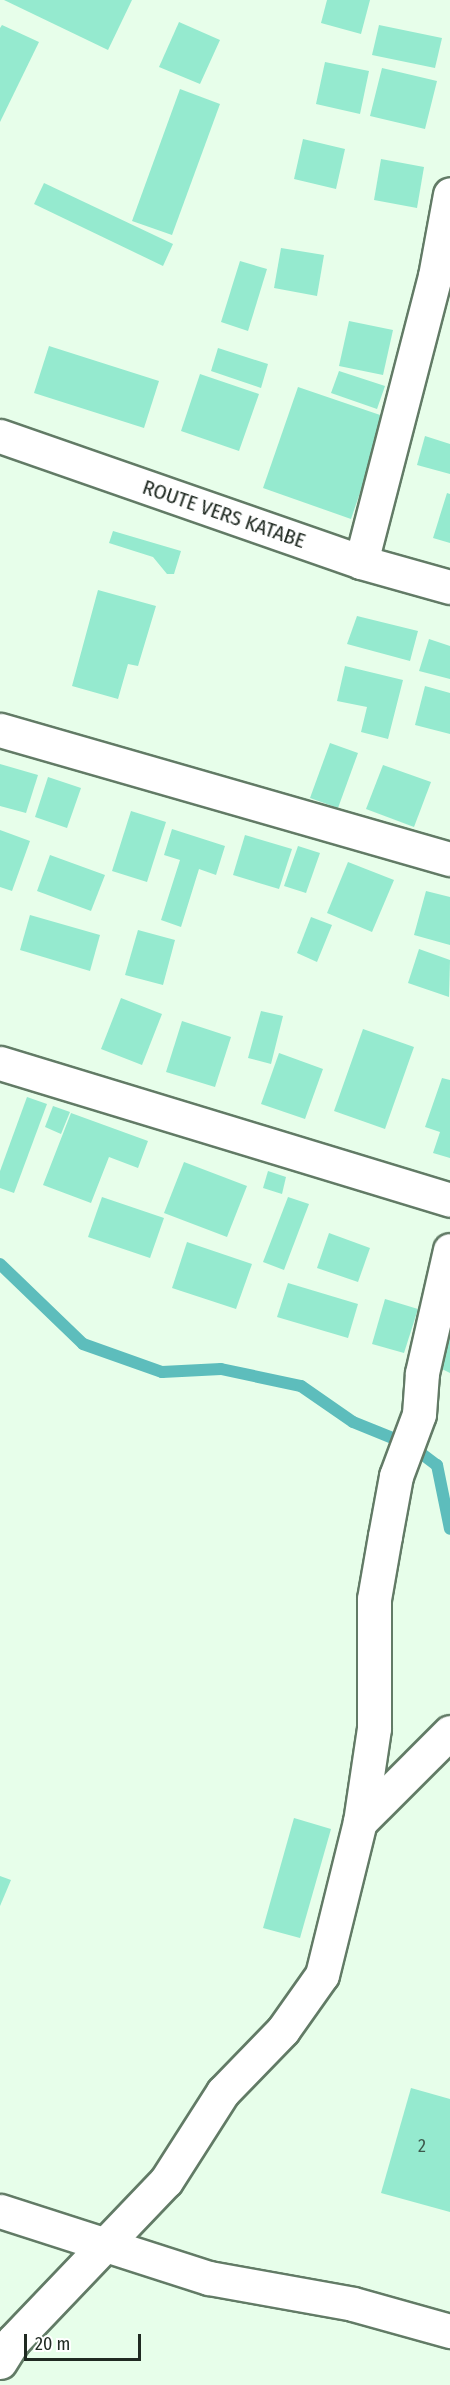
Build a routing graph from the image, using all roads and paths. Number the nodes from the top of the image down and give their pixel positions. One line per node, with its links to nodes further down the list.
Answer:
1 (450, 194): 2 (street)
2 (442, 278): 4 (street)
3 (0, 436): 4 (street, ROUTE VERS KATABE)
4 (361, 562): 5 (street, ROUTE VERS KATABE)
5 (450, 587)
6 (0, 730): 7 (street)
7 (448, 853)
8 (0, 1063): 9 (street)
9 (450, 1200)
10 (450, 1250): 12 (street)
11 (450, 1732): 12 (street)
12 (360, 1822): 14 (street)
13 (0, 2211): 14 (street)
14 (102, 2244): 15 (street); 16 (street)
15 (450, 2331)
16 (0, 2362)

